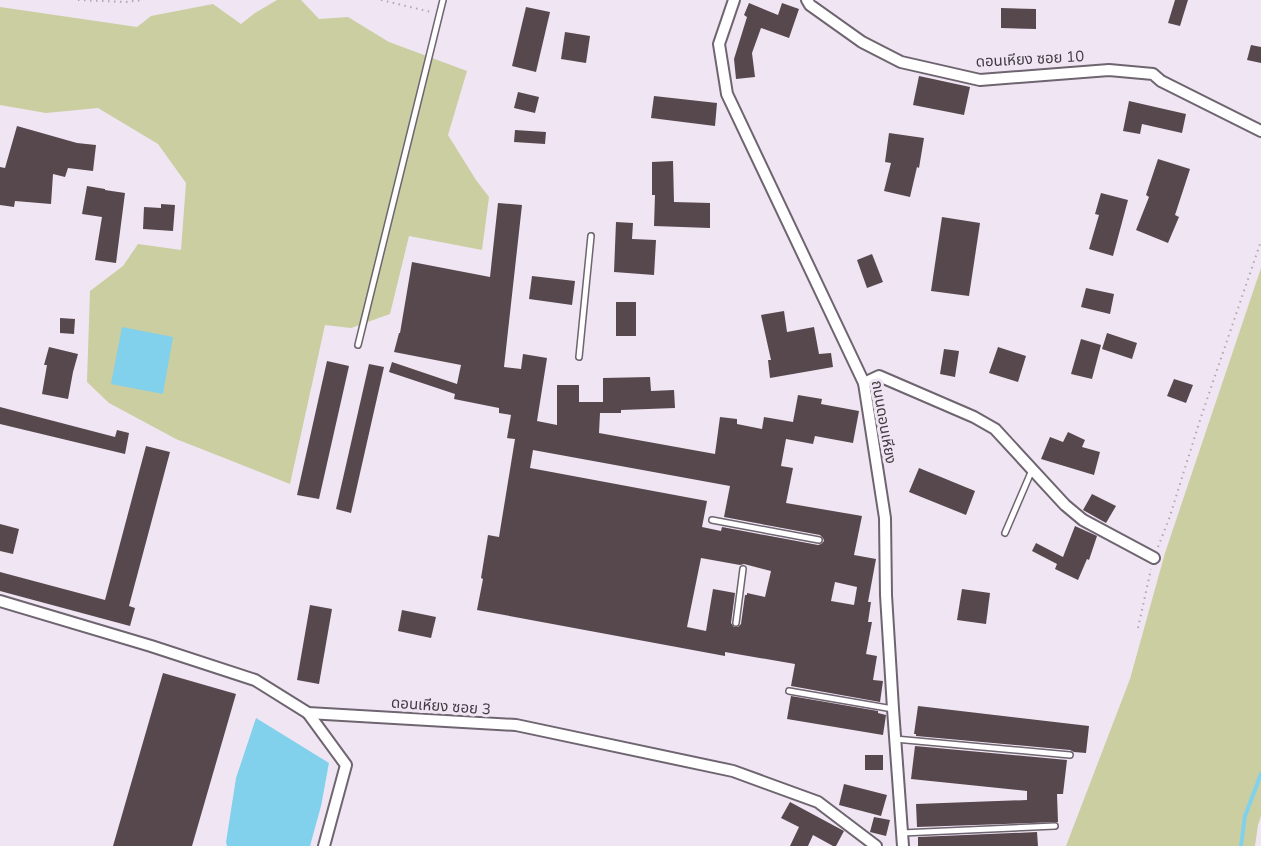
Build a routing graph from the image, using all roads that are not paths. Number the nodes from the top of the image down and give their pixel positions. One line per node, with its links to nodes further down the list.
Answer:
1 (443, 0): 6 (lane)
2 (734, 0): 8 (street, ถนนดอนเหียง)
3 (807, 0): 4 (street, ดอนเหียง ซอย 10)
4 (1261, 131)
5 (591, 236): 7 (lane)
6 (357, 345)
7 (579, 357)
8 (864, 382): 9 (street); 18 (street, ถนนดอนเหียง)
9 (1032, 470): 11 (lane); 13 (street)
10 (712, 520): 12 (lane)
11 (1005, 533)
12 (819, 540)
13 (1154, 558)
14 (743, 569): 16 (lane)
15 (0, 601): 19 (street, ดอนเหียง ซอย 3)
16 (736, 623)
17 (789, 691): 18 (lane)
18 (893, 709): 20 (street, ถนนดอนเหียง)
19 (308, 713): 24 (street); 25 (street, ดอนเหียง ซอย 3)
20 (895, 739): 21 (lane); 23 (street, ถนนดอนเหียง)
21 (1070, 755)
22 (1055, 826): 23 (lane)
23 (902, 833): 26 (street, ถนนดอนเหียง)
24 (324, 846)
25 (876, 846)
26 (903, 846)

